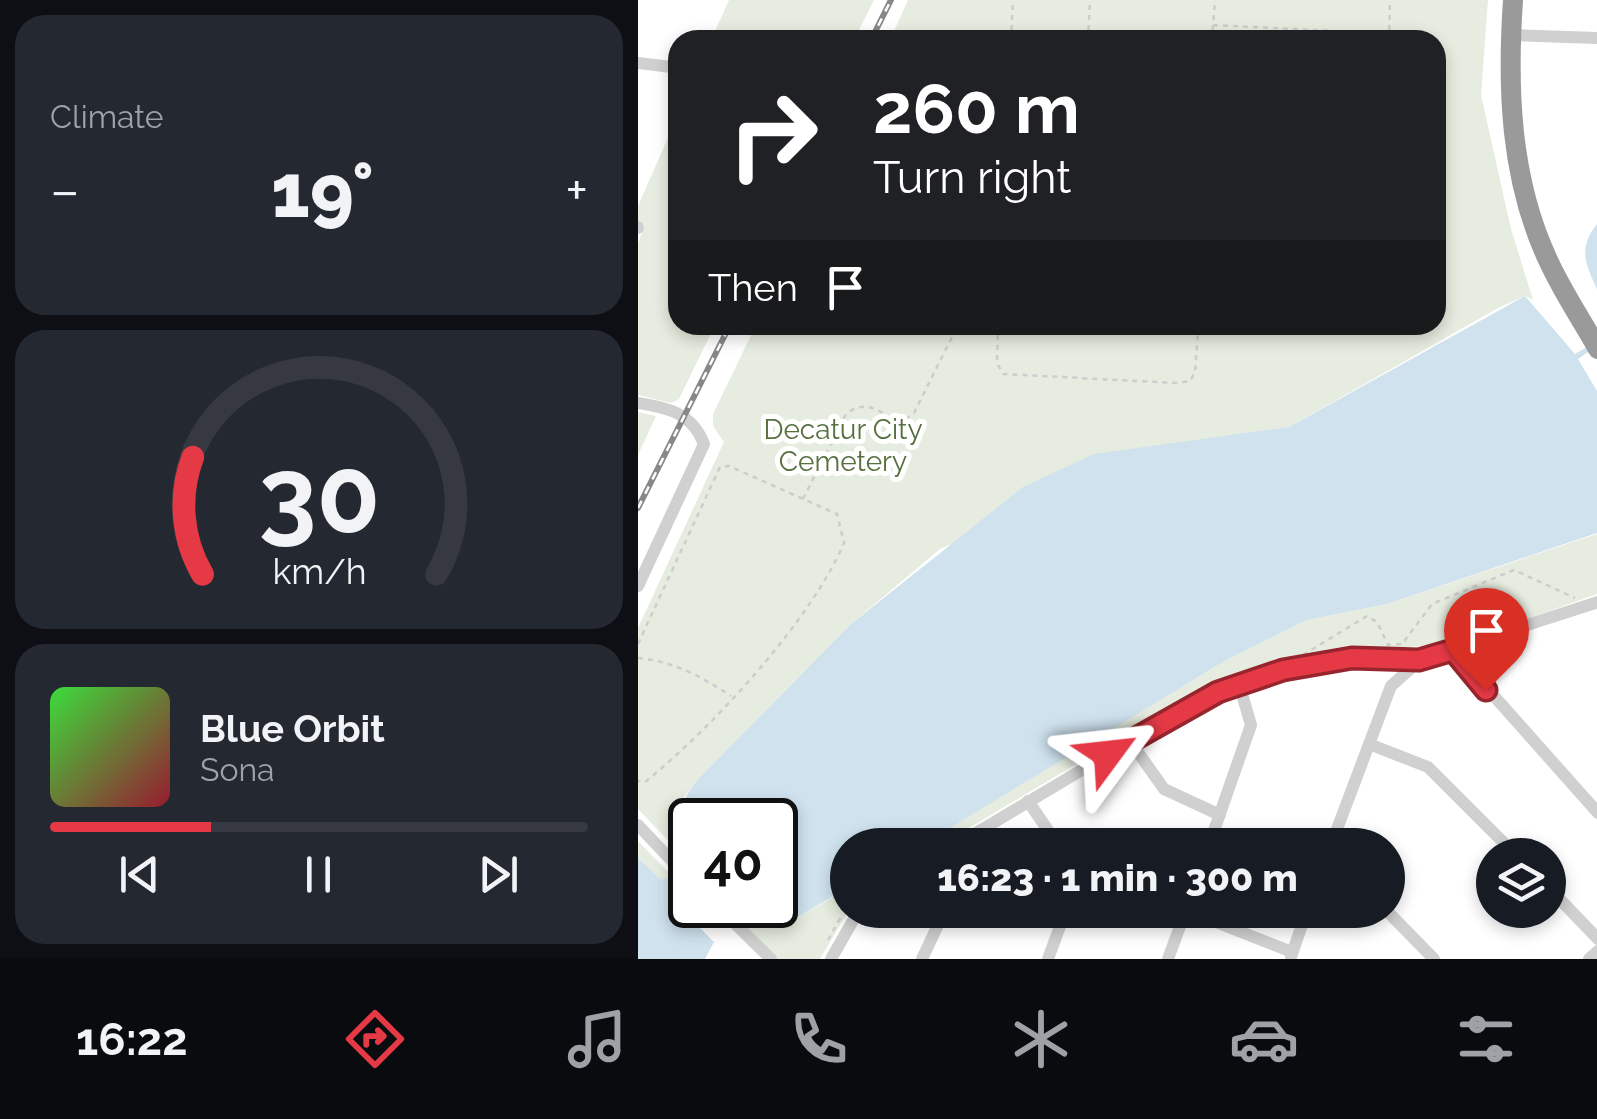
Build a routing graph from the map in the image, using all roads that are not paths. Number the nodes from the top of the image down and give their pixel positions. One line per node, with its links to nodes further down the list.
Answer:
1 (1513, 0): 2 (highway)
2 (1511, 35): 3 (street); 6 (highway)
3 (1598, 38)
4 (638, 63): 5 (street)
5 (668, 67)
6 (1595, 345)
7 (638, 403): 8 (street)
8 (638, 586)
9 (1598, 602): 10 (street)
10 (1453, 650): 12 (street); 18 (street)
11 (1388, 660): 12 (street); 13 (street); 14 (street)
12 (1419, 660): 14 (street)
13 (1239, 684): 15 (street); 21 (street)
14 (1391, 686): 16 (street)
15 (1130, 742): 19 (street); 21 (street)
16 (1369, 744): 26 (street); 27 (street)
17 (1598, 788): 18 (street)
18 (1585, 799): 20 (street)
19 (1028, 801): 23 (street); 24 (street)
20 (1598, 813)
21 (1220, 815): 25 (street)
22 (638, 826): 28 (street)
23 (984, 828)
24 (1046, 828)
25 (1215, 828)
26 (1338, 828)
27 (1499, 838)
28 (668, 858)
29 (1566, 906): 38 (street)
30 (739, 928): 41 (street)
31 (849, 928): 42 (street)
32 (936, 928): 43 (street)
33 (1059, 928): 44 (street)
34 (1179, 928): 45 (street)
35 (1226, 928): 40 (street)
36 (1301, 928): 40 (street)
37 (1404, 928): 46 (street)
38 (1598, 939)
39 (1598, 951): 47 (street)
40 (1291, 956)
41 (771, 959)
42 (831, 959)
43 (922, 959)
44 (1048, 959)
45 (1168, 959)
46 (1434, 959)
47 (1588, 959)

